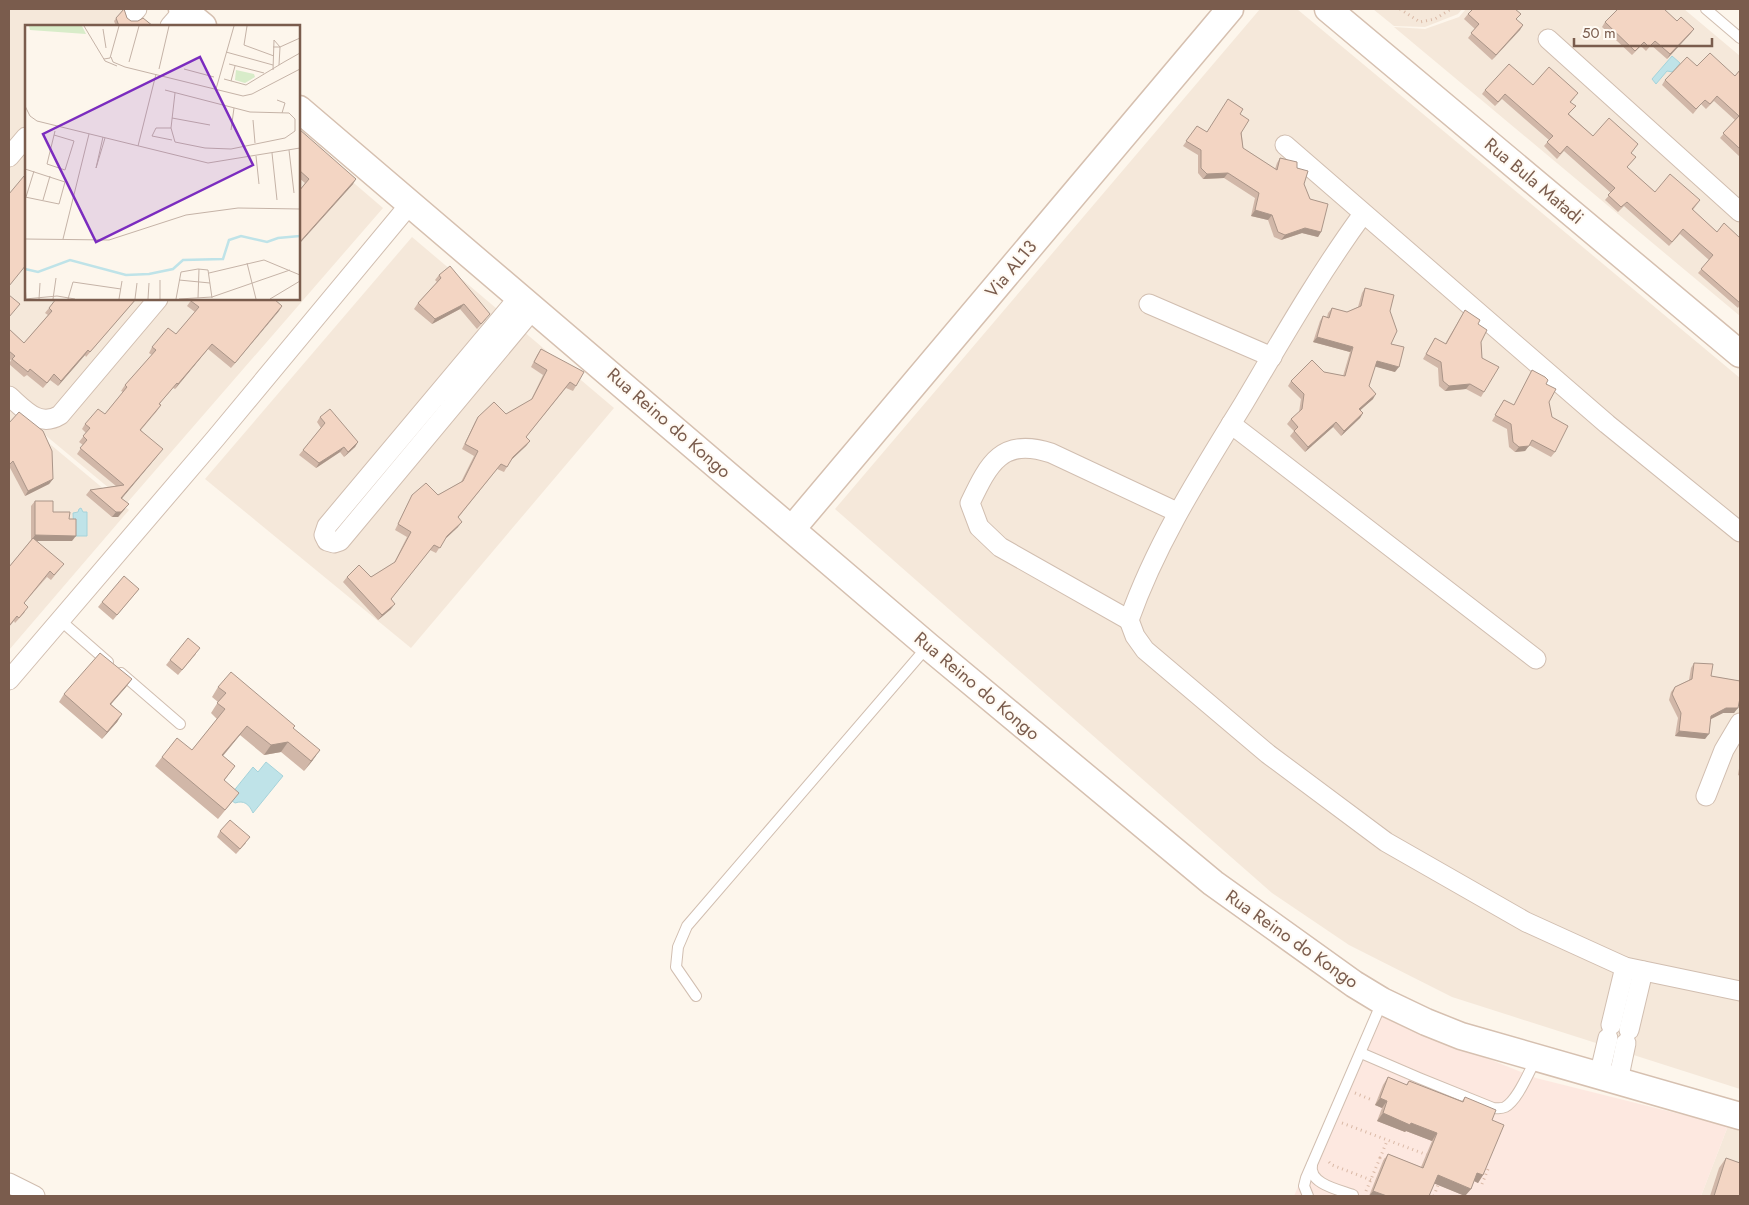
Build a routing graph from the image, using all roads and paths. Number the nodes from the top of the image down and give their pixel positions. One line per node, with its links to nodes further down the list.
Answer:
1 (1230, 9): 23 (street, Via AL13)
2 (1328, 9): 18 (street, Rua Bula Matadi)
3 (1400, 9): 4 (path)
4 (1451, 9)
5 (1706, 9): 6 (lane)
6 (1740, 38)
7 (1548, 39): 13 (street)
8 (300, 110): 12 (street, Rua Reino do Kongo)
9 (25, 138): 11 (street)
10 (1285, 145): 14 (street)
11 (9, 157)
12 (410, 204): 16 (street, Rua Reino do Kongo); 25 (street)
13 (1740, 212)
14 (1363, 214): 19 (street); 24 (street)
15 (157, 300): 20 (street)
16 (527, 302): 16 (street); 23 (street, Rua Reino do Kongo)
17 (1150, 304): 19 (street)
18 (1740, 354)
19 (1272, 356): 21 (street)
20 (9, 396)
21 (1231, 424): 22 (street); 28 (street)
22 (1177, 512): 26 (street); 26 (street)
23 (792, 529): 27 (street, Rua Reino do Kongo)
24 (1740, 532)
25 (60, 620): 29 (street); 31 (lane)
26 (1129, 620): 33 (street)
27 (928, 646): 36 (lane); 37 (street, Rua Reino do Kongo)
28 (1536, 659)
29 (9, 680)
30 (1740, 723): 32 (street)
31 (180, 724)
32 (1706, 796)
33 (1624, 967): 34 (street); 40 (street)
34 (1643, 971): 35 (street); 40 (street)
35 (1740, 991)
36 (696, 996)
37 (1382, 1001): 38 (lane); 39 (street, Rua Reino do Kongo)
38 (1360, 1052): 39 (lane); 54 (lane)
39 (1536, 1058): 40 (street, Rua Reino do Kongo)
40 (1608, 1078): 46 (street, Rua Reino do Kongo)
41 (1359, 1084): 42 (path)
42 (1355, 1093): 43 (path); 44 (path)
43 (1352, 1100)
44 (1372, 1100)
45 (1345, 1115): 47 (path)
46 (1740, 1116)
47 (1342, 1123): 48 (path); 49 (path)
48 (1339, 1130)
49 (1387, 1141): 51 (path); 52 (path)
50 (1328, 1157): 57 (path)
51 (1380, 1158): 53 (path); 57 (path)
52 (1438, 1159)
53 (1389, 1161)
54 (1312, 1163): 58 (lane); 61 (lane)
55 (1480, 1166): 60 (path)
56 (1431, 1179): 65 (path)
57 (1371, 1180): 64 (path)
58 (1320, 1181): 61 (lane); 62 (lane)
59 (9, 1183): 63 (street)
60 (1482, 1184)
61 (1306, 1193)
62 (1353, 1195)
63 (35, 1196)
64 (1364, 1196)
65 (1434, 1196)

